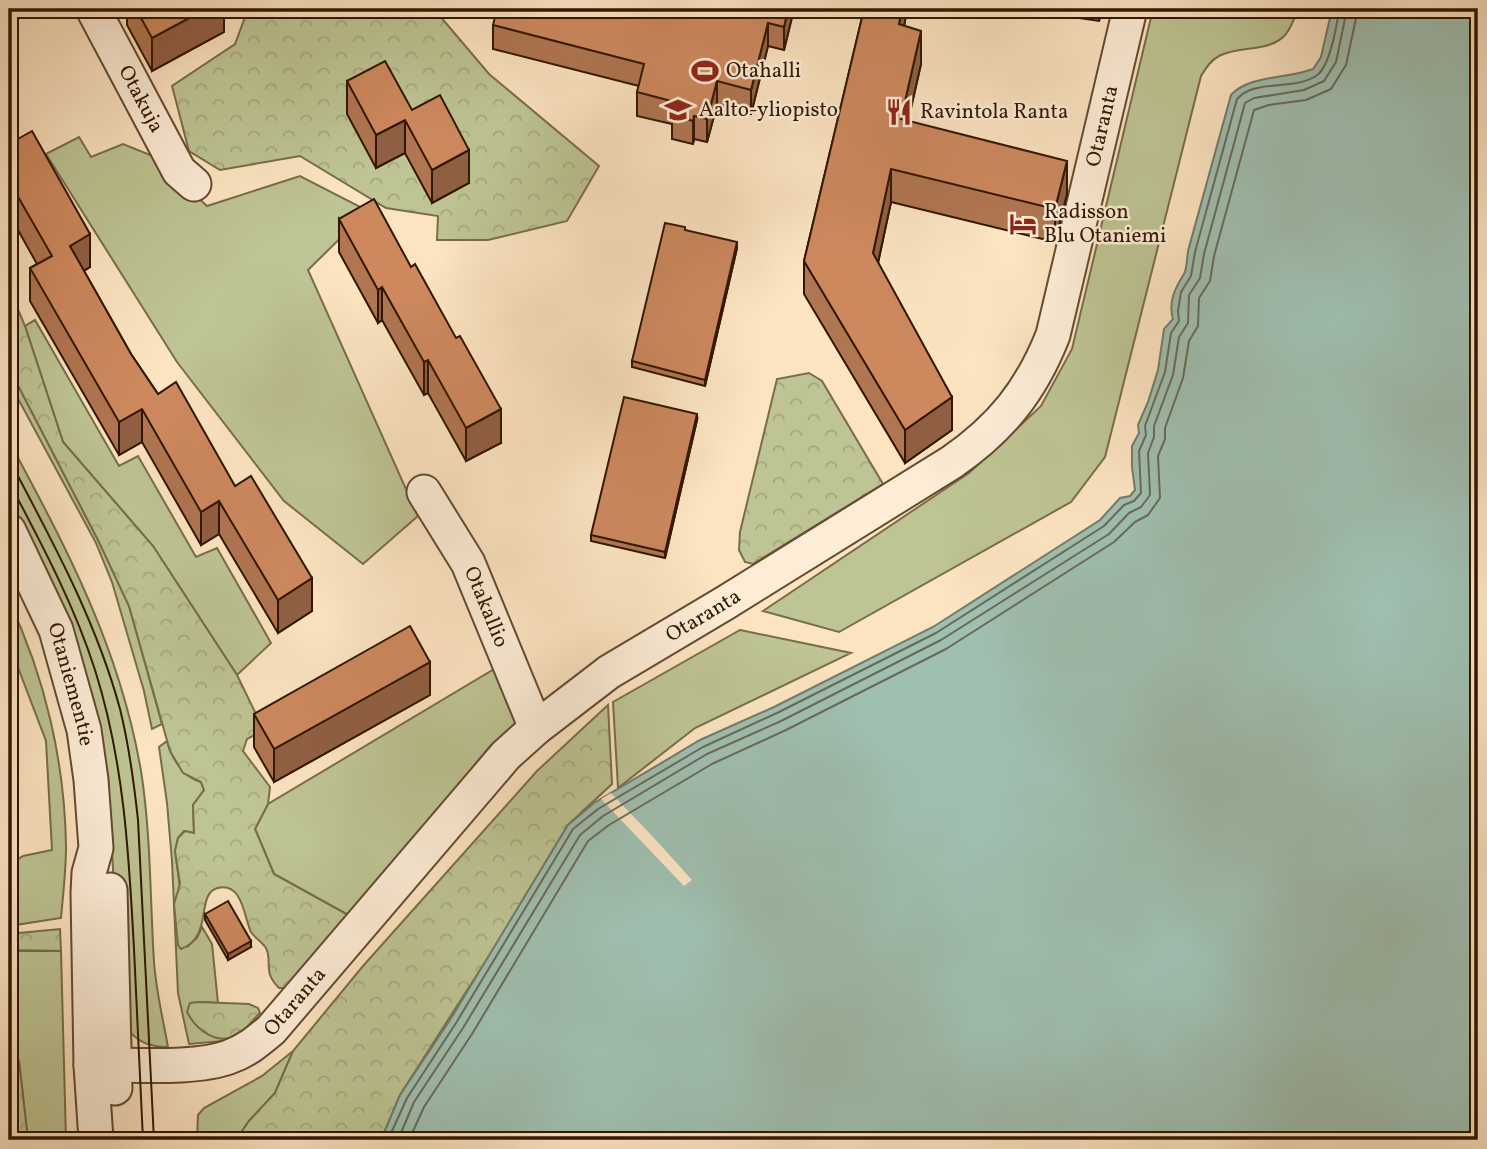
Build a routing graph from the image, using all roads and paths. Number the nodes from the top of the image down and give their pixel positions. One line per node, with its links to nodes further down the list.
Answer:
1 (93, 9): 3 (street, Otakuja)
2 (1130, 9): 6 (street, Otaranta)
3 (194, 184)
4 (424, 492): 6 (street, Otakallio)
5 (9, 531): 7 (street, Otaniementie)
6 (536, 727): 7 (street, Otaranta)
7 (103, 1065): 8 (street, Otaniementie); 9 (street, Otaniementie)
8 (96, 1140)
9 (115, 1140)

